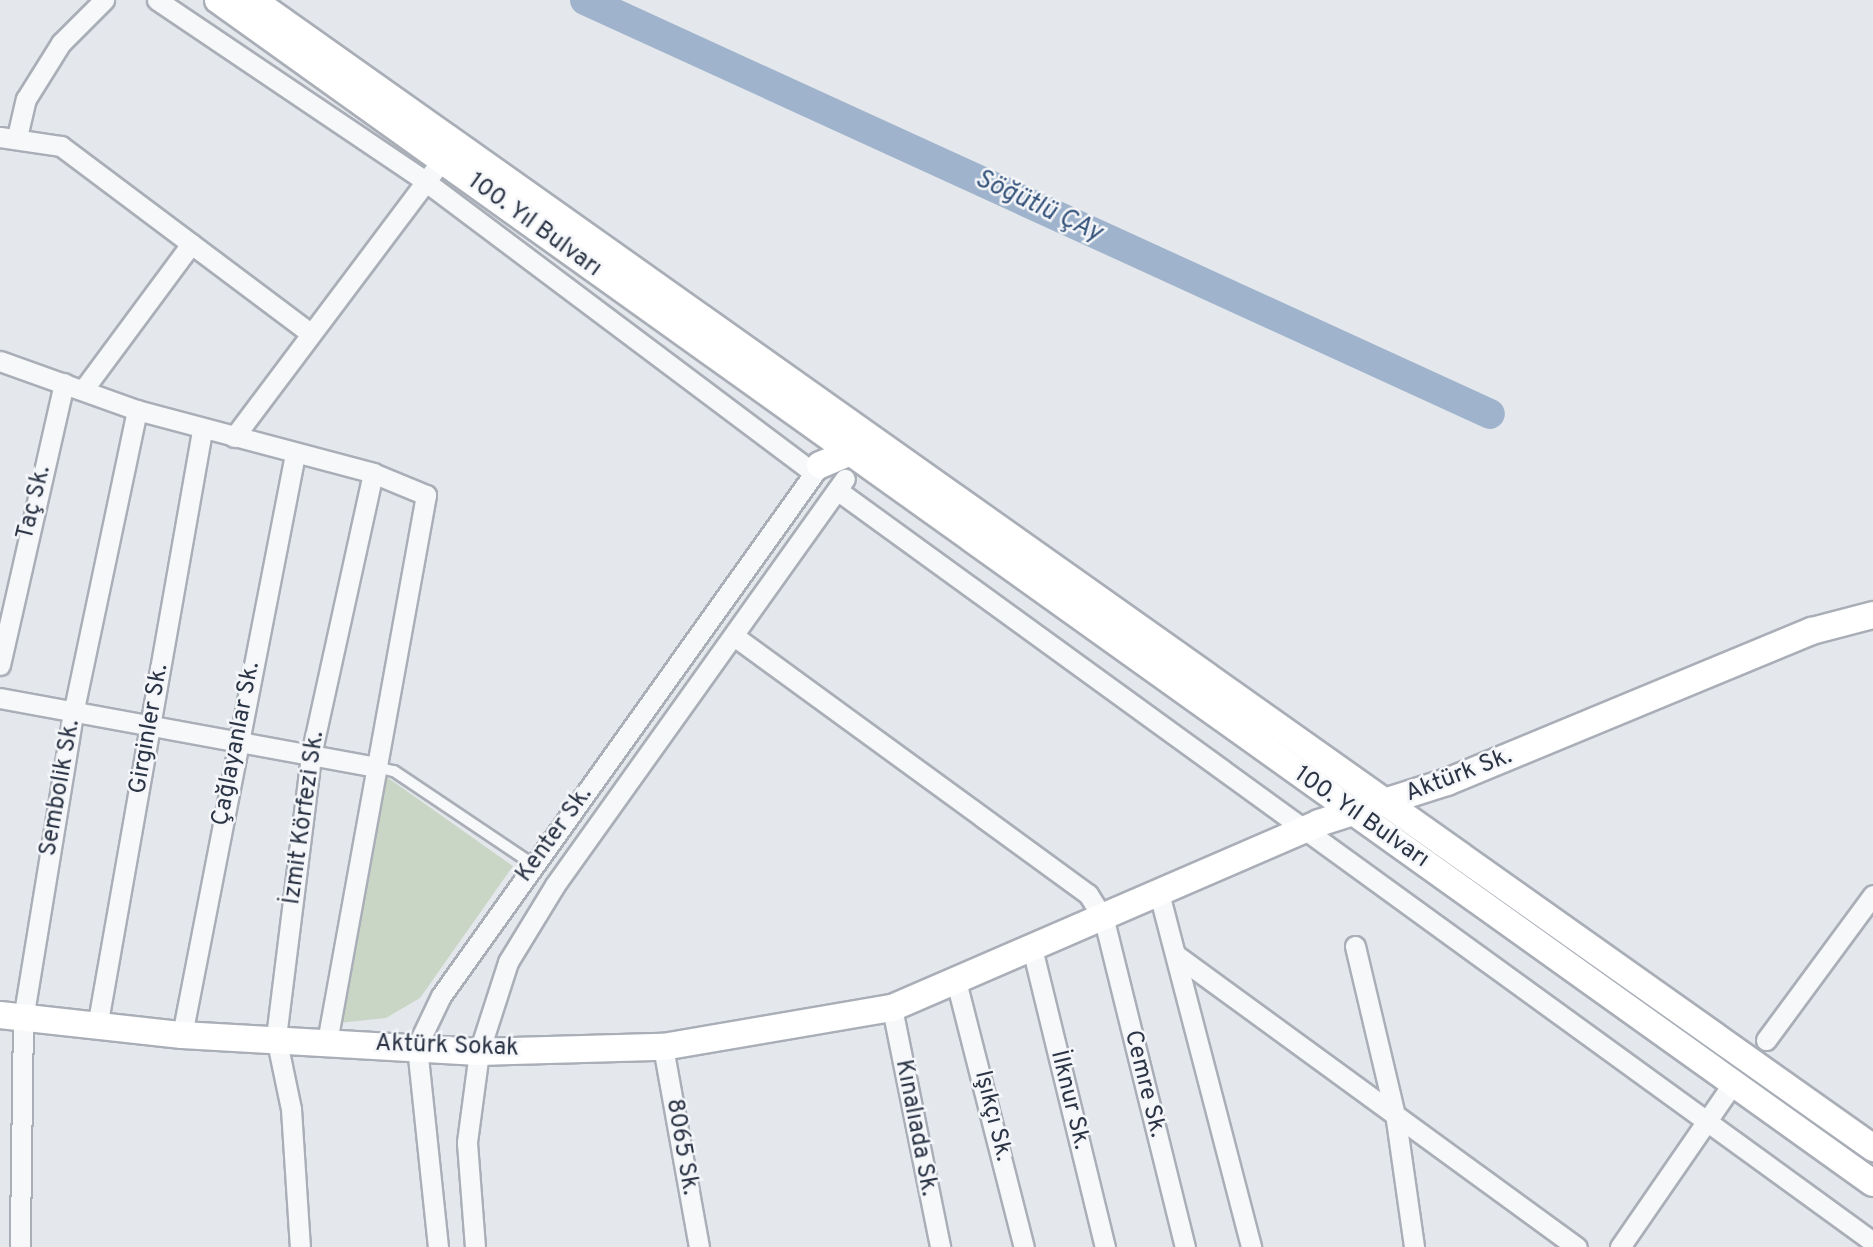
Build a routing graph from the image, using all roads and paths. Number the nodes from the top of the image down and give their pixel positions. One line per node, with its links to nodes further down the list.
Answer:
1 (104, 0): 5 (street)
2 (157, 0): 7 (street)
3 (218, 0): 6 (main road, 100. Yıl Bulvarı)
4 (253, 0): 15 (main road, 100. Yıl Bulvarı)
5 (8, 137): 8 (street)
6 (442, 160): 7 (street); 15 (main road, 100. Yıl Bulvarı)
7 (425, 181): 9 (street); 17 (street)
8 (191, 244): 9 (street); 11 (street)
9 (310, 333): 14 (street)
10 (0, 361): 11 (street)
11 (73, 386): 12 (street); 22 (street, Taç Sk.)
12 (137, 410): 13 (street); 24 (street, Sembolik Sk.)
13 (202, 430): 14 (street); 25 (street, Girginler Sk.)
14 (234, 437): 16 (street)
15 (857, 443): 17 (main road); 19 (main road); 29 (main road, 100. Yıl Bulvarı); 30 (main road, 100. Yıl Bulvarı)
16 (295, 454): 18 (street); 26 (street, Çağlayanlar Sk.)
17 (817, 469): 32 (street, Kenter Sk.)
18 (373, 473): 27 (street, İzmit Körfezi Sk.); 28 (street)
19 (841, 484): 21 (street, Kenter Sk.); 31 (street)
20 (1873, 615): 29 (main road, Aktürk Sk.)
21 (734, 636): 35 (street); 49 (street, Kenter Sk.)
22 (0, 665)
23 (0, 698): 24 (street)
24 (74, 714): 25 (street); 41 (street, Sembolik Sk.)
25 (152, 724): 26 (street); 42 (street, Girginler Sk.)
26 (237, 738): 27 (street); 43 (street, Çağlayanlar Sk.)
27 (312, 756): 28 (street); 44 (street, İzmit Körfezi Sk.)
28 (376, 767): 32 (lane); 46 (street)
29 (1386, 804): 30 (main road, Aktürk Sk.); 53 (main road, 100. Yıl Bulvarı)
30 (1358, 815): 31 (main road, Aktürk Sk.); 50 (main road, 100. Yıl Bulvarı)
31 (1303, 830): 34 (main road, Aktürk Sk.); 52 (street)
32 (534, 865): 47 (street, Kenter Sk.)
33 (1873, 895): 45 (street)
34 (1160, 897): 35 (main road, Aktürk Sk.); 38 (street)
35 (1104, 920): 37 (main road, Aktürk Sk.); 64 (street, Cemre Sk.)
36 (1355, 946): 51 (street)
37 (1032, 952): 39 (main road, Aktürk Sk.); 63 (street, İlknur Sk.)
38 (1176, 955): 51 (street); 65 (street)
39 (957, 985): 40 (main road, Aktürk Sk.); 62 (street, Işıkçı Sk.)
40 (892, 1009): 48 (main road, Aktürk Sokak); 61 (street, Kınalıada Sk.)
41 (11, 1017): 42 (main road, Aktürk Sokak); 56 (street, Sembolik Sk.)
42 (97, 1027): 43 (main road, Aktürk Sokak)
43 (182, 1035): 44 (main road, Aktürk Sokak)
44 (276, 1037): 46 (main road, Aktürk Sokak); 57 (street, İzmit Körfezi Sk.)
45 (1766, 1040)
46 (327, 1042): 47 (main road, Aktürk Sokak)
47 (417, 1046): 49 (main road, Aktürk Sokak); 58 (street)
48 (663, 1048): 49 (main road, Aktürk Sokak); 60 (street, 8065 Sk.)
49 (479, 1052): 59 (street, Kenter Sk.)
50 (1733, 1083): 52 (street); 54 (main road, 100. Yıl Bulvarı)
51 (1396, 1120): 66 (street); 67 (street)
52 (1705, 1121): 55 (street); 68 (street)
53 (1873, 1148)
54 (1873, 1183)
55 (1873, 1242)
56 (20, 1247)
57 (300, 1247)
58 (438, 1247)
59 (475, 1247)
60 (699, 1247)
61 (940, 1247)
62 (1024, 1247)
63 (1105, 1247)
64 (1185, 1247)
65 (1251, 1247)
66 (1414, 1247)
67 (1577, 1247)
68 (1620, 1247)

